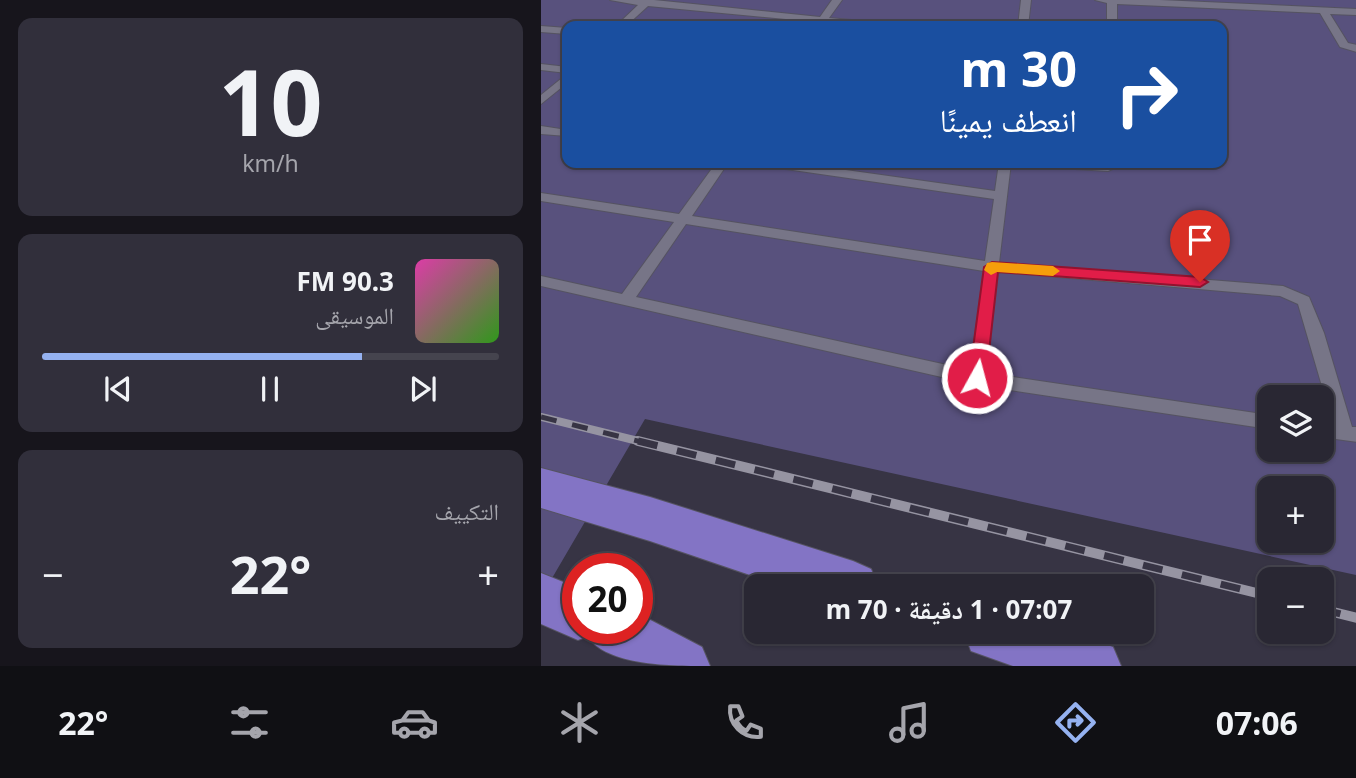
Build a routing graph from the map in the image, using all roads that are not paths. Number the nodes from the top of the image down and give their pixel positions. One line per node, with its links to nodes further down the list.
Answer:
1 (615, 0): 6 (lane)
2 (837, 0): 13 (lane)
3 (1026, 0): 14 (lane)
4 (1100, 0): 5 (lane)
5 (1112, 0): 7 (lane); 15 (lane)
6 (647, 2): 11 (lane); 12 (lane)
7 (1204, 2): 8 (lane)
8 (1300, 5): 9 (lane)
9 (1323, 10): 10 (lane); 18 (lane)
10 (1356, 12)
11 (626, 21)
12 (796, 21)
13 (822, 21)
14 (1024, 21)
15 (1112, 21)
16 (541, 29): 17 (lane)
17 (562, 31)
18 (1356, 49)
19 (541, 67): 20 (lane)
20 (562, 69)
21 (562, 82): 22 (lane)
22 (541, 101)
23 (541, 130): 24 (lane)
24 (562, 132)
25 (718, 168): 30 (lane)
26 (807, 168): 28 (lane)
27 (1004, 168): 28 (lane)
28 (1001, 196): 31 (lane)
29 (541, 197): 30 (lane)
30 (682, 220): 31 (lane); 33 (lane)
31 (992, 267): 34 (lane); 36 (lane)
32 (541, 281): 33 (lane)
33 (626, 300): 34 (lane)
34 (977, 378): 35 (lane)
35 (1257, 420)
36 (1351, 435)
37 (541, 488): 38 (highway)
38 (817, 574)
39 (541, 598): 40 (highway)
40 (562, 607)
41 (641, 644): 43 (highway)
42 (1027, 644): 44 (highway)
43 (683, 666)
44 (1094, 666)

